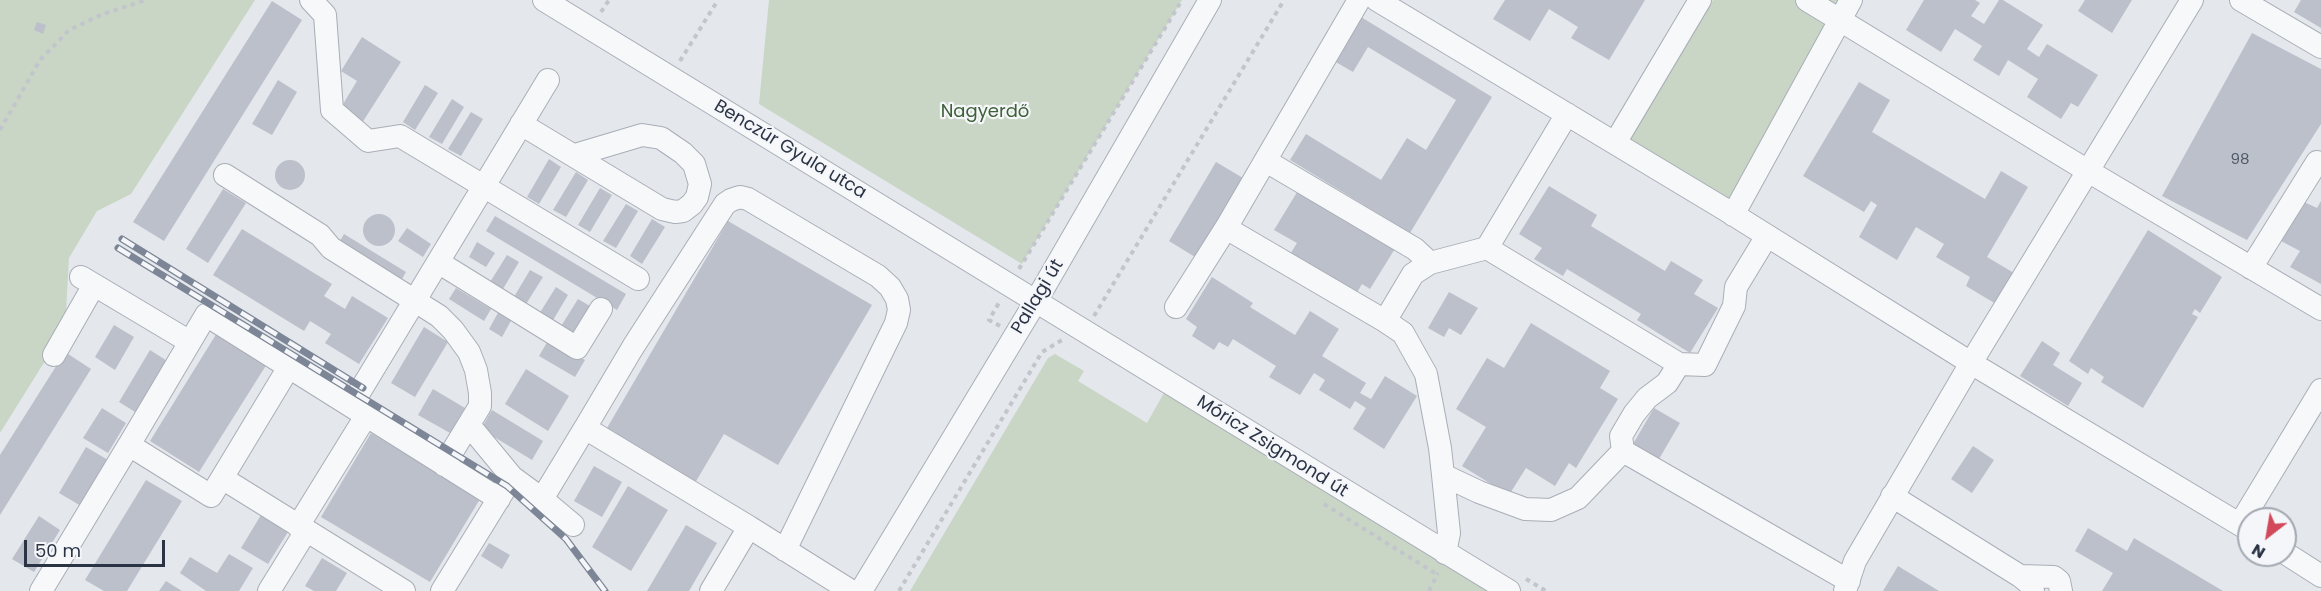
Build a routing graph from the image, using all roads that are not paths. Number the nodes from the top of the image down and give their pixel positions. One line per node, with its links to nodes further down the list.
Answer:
1 (311, 0): 22 (street)
2 (544, 0): 32 (street, Benczúr Gyula utca)
3 (1210, 0): 32 (street, Pallagi út)
4 (1359, 0): 18 (street)
5 (1377, 0): 14 (street)
6 (1700, 0): 16 (street)
7 (1807, 0): 11 (street)
8 (1851, 0): 11 (street)
9 (2192, 0): 20 (street)
10 (2241, 0): 12 (street)
11 (1839, 20): 20 (street); 23 (street)
12 (2321, 47)
13 (548, 80): 15 (street)
14 (1567, 114): 16 (street); 26 (street)
15 (521, 124): 17 (street); 22 (street)
16 (1614, 143): 23 (street)
17 (575, 155): 17 (street)
18 (1266, 161): 24 (street); 28 (street)
19 (2317, 162): 29 (street)
20 (2088, 171): 29 (street); 39 (street)
21 (225, 175): 31 (street)
22 (483, 187): 27 (street); 30 (street)
23 (1733, 215): 25 (street)
24 (1226, 228): 33 (street); 36 (street)
25 (1767, 236): 39 (street); 40 (street)
26 (1488, 248): 28 (street); 40 (street)
27 (438, 262): 31 (street); 34 (street)
28 (1430, 263): 36 (street)
29 (2251, 268): 35 (street)
30 (639, 279)
31 (415, 300): 43 (street); 44 (street)
32 (1036, 302): 61 (street, Móricz Zsigmond út); 72 (street, Pallagi út)
33 (1176, 307)
34 (601, 309)
35 (2321, 309)
36 (1385, 321): 49 (street)
37 (190, 342): 38 (street); 41 (street); 46 (street)
38 (54, 355)
39 (1971, 363): 52 (street); 56 (street)
40 (1679, 364): 47 (street)
41 (289, 367): 43 (street); 51 (street)
42 (2321, 390): 55 (street)
43 (359, 411): 48 (street); 59 (street)
44 (469, 425): 48 (street); 50 (street)
45 (585, 428): 54 (street); 58 (street); 60 (street)
46 (129, 445): 51 (street); 66 (street)
47 (1623, 452): 49 (street); 65 (street)
48 (444, 465): 53 (street)
49 (1443, 475): 61 (street)
50 (512, 477): 53 (street); 54 (street)
51 (222, 478): 59 (street)
52 (1893, 496): 64 (street); 65 (street)
53 (499, 499): 69 (street)
54 (542, 499): 57 (street)
55 (2255, 507)
56 (2237, 523)
57 (573, 525)
58 (750, 527): 60 (street); 70 (street)
59 (302, 528): 67 (street); 68 (street)
60 (784, 550): 71 (street)
61 (1445, 553): 73 (street, Móricz Zsigmond út)
62 (2297, 561): 63 (street)
63 (2321, 576)
64 (2027, 583): 74 (street)
65 (1847, 586)
66 (41, 591)
67 (268, 591)
68 (404, 591)
69 (442, 591)
70 (711, 591)
71 (851, 591)
72 (861, 591)
73 (1509, 591)
74 (2061, 591)

